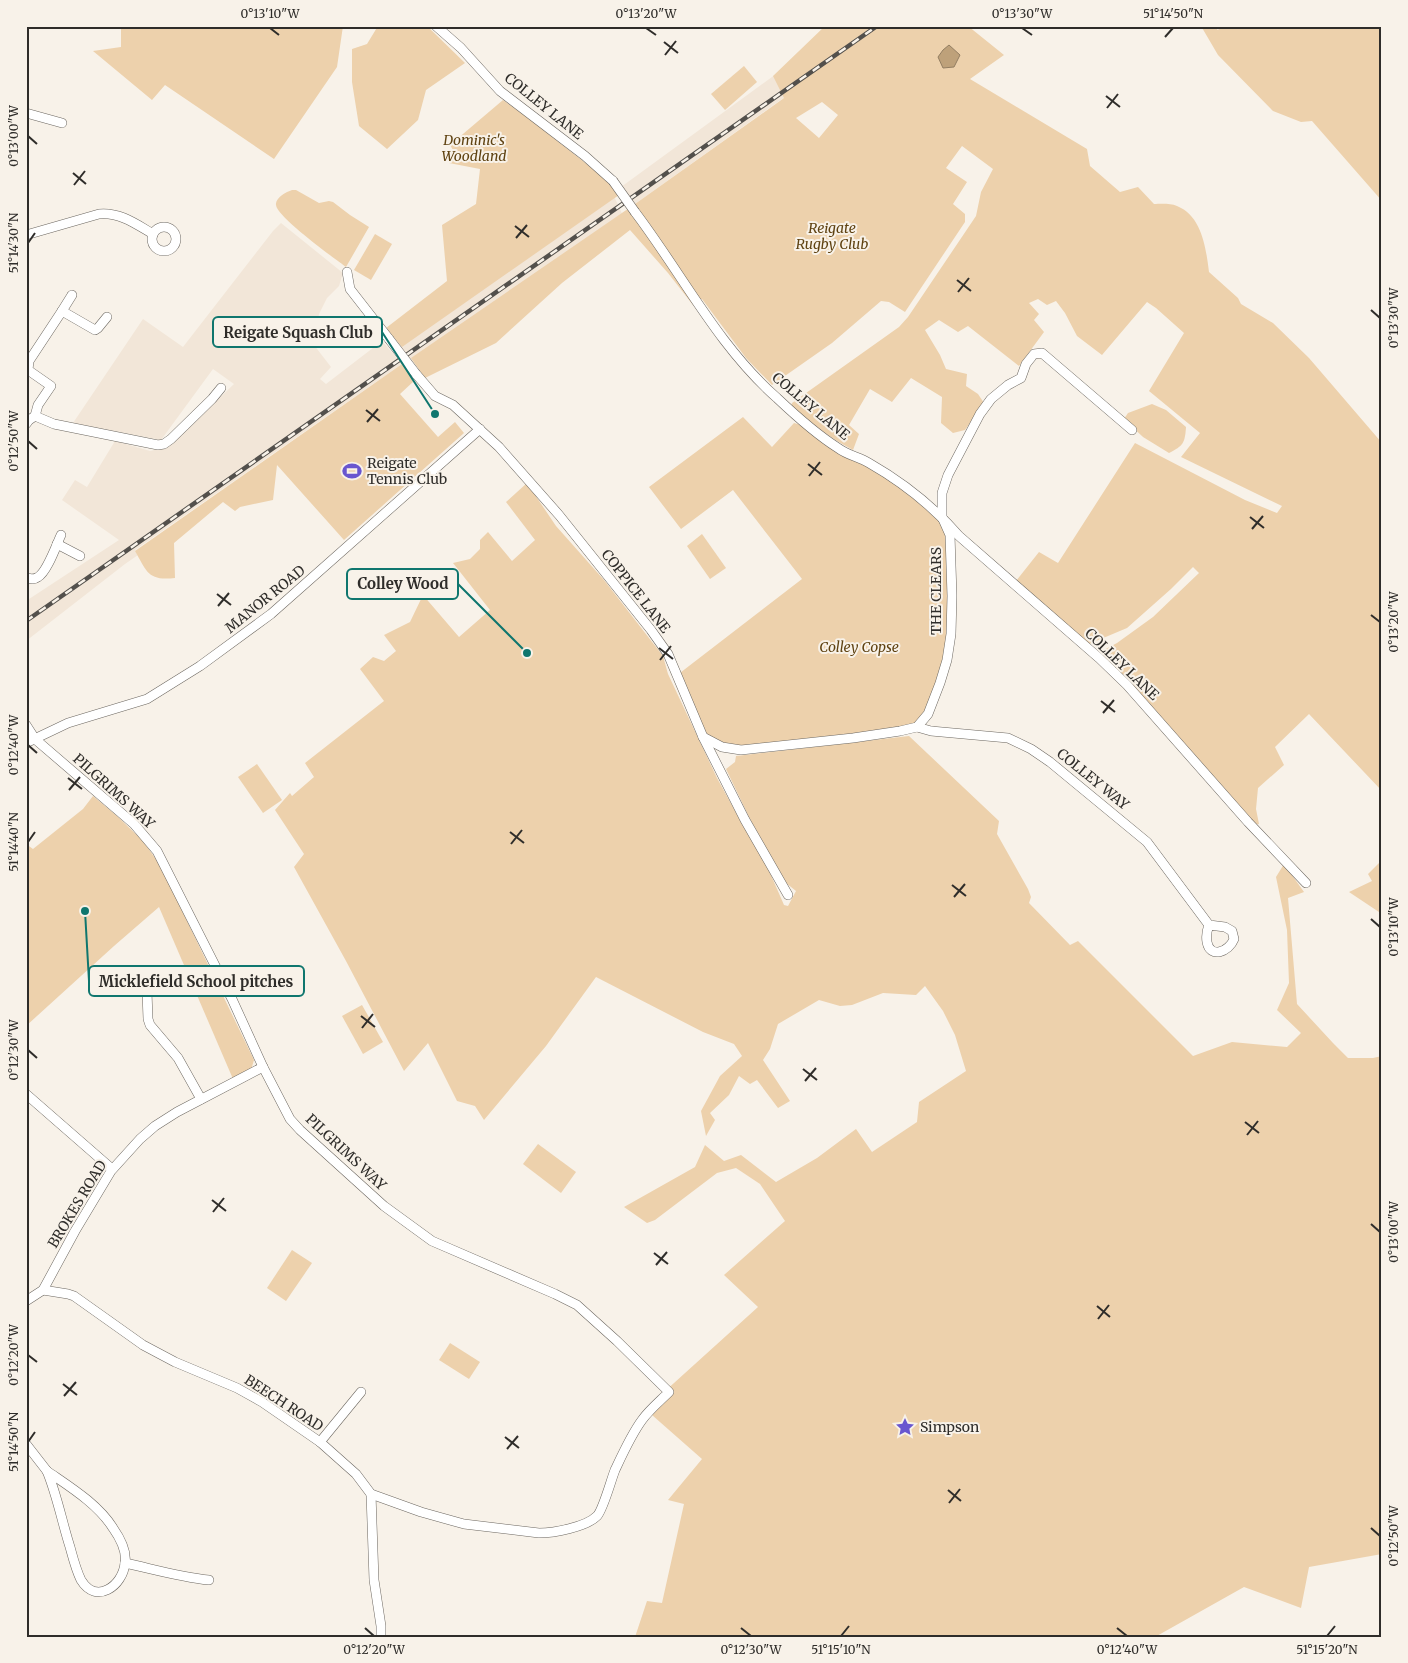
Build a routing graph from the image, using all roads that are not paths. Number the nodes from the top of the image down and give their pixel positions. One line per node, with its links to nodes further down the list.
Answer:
1 (436, 26): 15 (street, COLLEY LANE, bridge)
2 (26, 113): 3 (street)
3 (62, 123)
4 (154, 234): 5 (street)
5 (26, 236)
6 (346, 272): 13 (street, COPPICE LANE, bridge)
7 (72, 295): 8 (street)
8 (62, 311): 9 (street); 11 (street)
9 (107, 317)
10 (220, 388): 11 (street)
11 (34, 416): 12 (street)
12 (26, 424)
13 (480, 429): 22 (street, COPPICE LANE); 23 (street, MANOR ROAD)
14 (1132, 430): 15 (street, THE CLEARS)
15 (942, 517): 21 (street, THE CLEARS); 24 (street, COLLEY LANE)
16 (61, 535): 17 (street)
17 (57, 544): 18 (street); 19 (street)
18 (80, 556)
19 (26, 578)
20 (26, 725): 23 (street, PILGRIMS WAY)
21 (917, 727): 22 (street); 26 (street, COLLEY WAY)
22 (703, 737): 25 (street, COPPICE LANE)
23 (30, 741): 28 (street, PILGRIMS WAY)
24 (1306, 883)
25 (788, 895)
26 (1208, 925)
27 (147, 992): 30 (street)
28 (263, 1068): 30 (street, BROKES ROAD); 38 (street, PILGRIMS WAY)
29 (26, 1094): 31 (street)
30 (201, 1099): 31 (street, BROKES ROAD)
31 (112, 1169): 32 (street, BROKES ROAD)
32 (43, 1290): 33 (street, BROKES ROAD); 35 (street, BEECH ROAD)
33 (26, 1301)
34 (361, 1392): 35 (street)
35 (320, 1442): 38 (street, BEECH ROAD)
36 (26, 1444): 37 (street)
37 (47, 1471): 39 (street); 39 (street)
38 (371, 1494): 41 (street)
39 (126, 1563): 40 (street)
40 (209, 1580)
41 (381, 1637)

